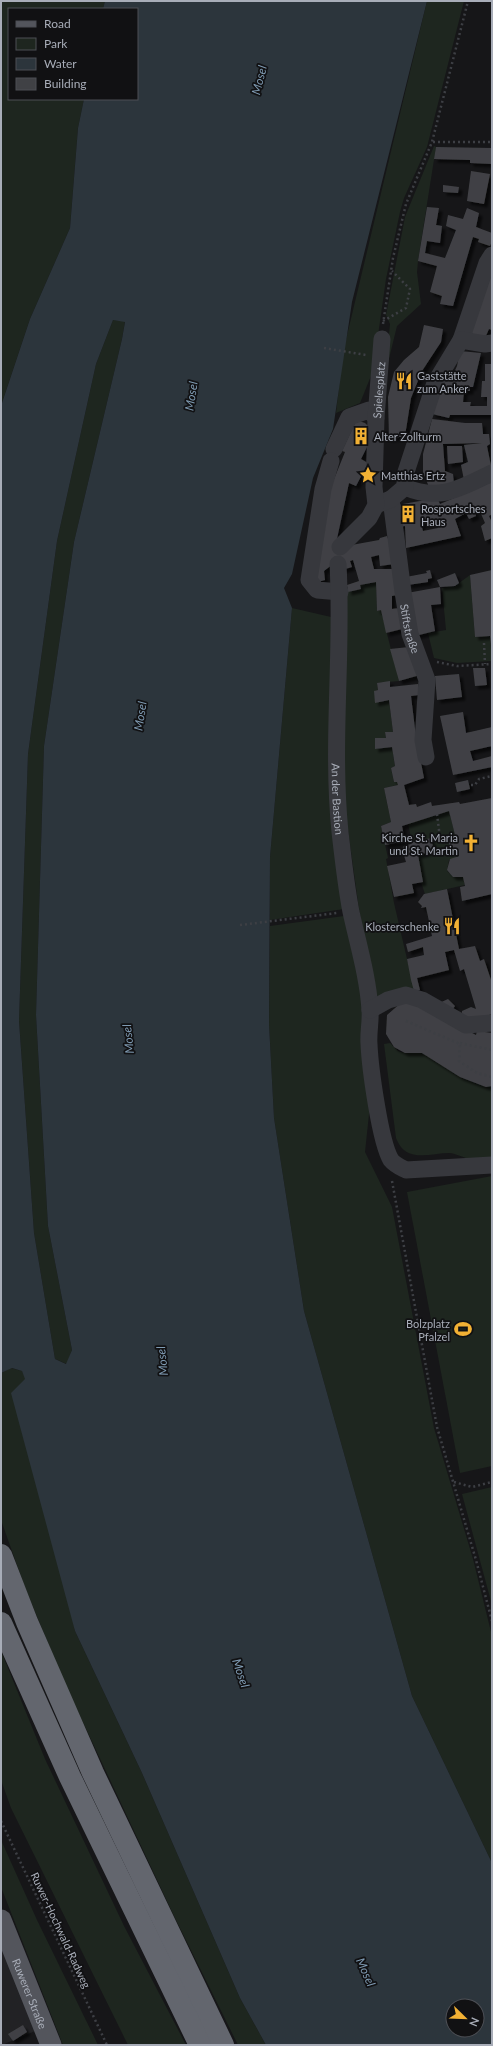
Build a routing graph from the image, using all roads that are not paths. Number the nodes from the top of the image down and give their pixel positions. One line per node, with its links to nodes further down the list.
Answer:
1 (492, 255): 3 (street)
2 (382, 339): 5 (street, Spielesplatz)
3 (461, 340): 4 (street); 7 (street)
4 (492, 343)
5 (376, 418): 8 (street, Spielesplatz); 11 (street)
6 (492, 473): 7 (street)
7 (405, 487): 8 (street)
8 (384, 502): 9 (street); 12 (street, Stiftstraße)
9 (340, 547)
10 (338, 564): 11 (street)
11 (340, 592): 13 (street, An der Bastion)
12 (426, 757)
13 (370, 1010): 14 (street); 15 (street, An der Bastion)
14 (492, 1023)
15 (492, 1165)
16 (1, 1555): 21 (highway)
17 (1, 1623): 20 (highway)
18 (1, 1920): 19 (main road, Ruwerer Straße)
19 (50, 2045)
20 (200, 2045)
21 (223, 2045)

